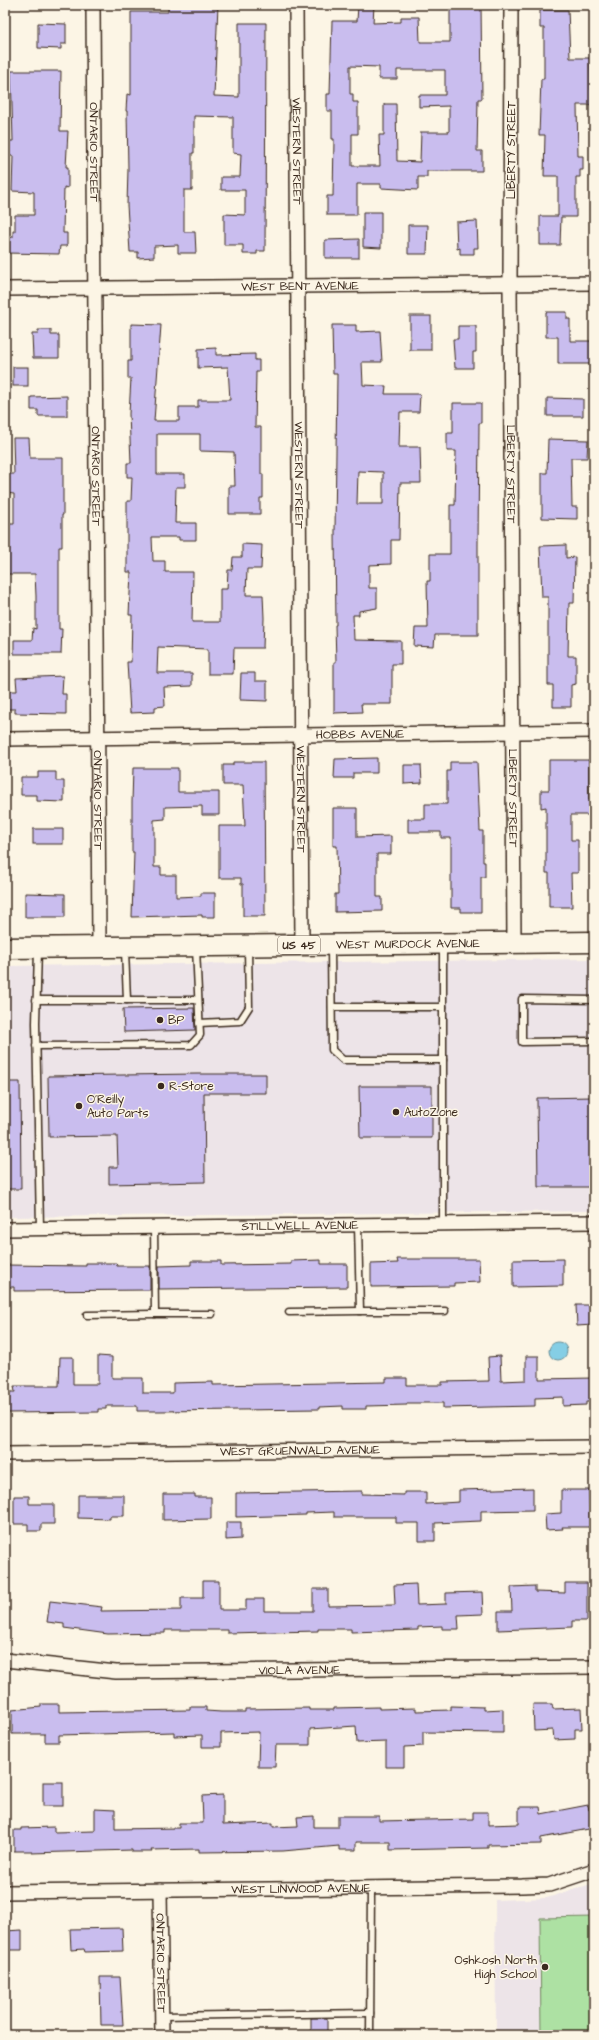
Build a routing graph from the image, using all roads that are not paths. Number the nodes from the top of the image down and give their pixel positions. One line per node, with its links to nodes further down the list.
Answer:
1 (93, 5): 7 (street, ONTARIO STREET)
2 (296, 5): 6 (street, WESTERN STREET)
3 (512, 5): 4 (street, LIBERTY STREET)
4 (510, 283): 5 (street, WEST BENT AVENUE); 6 (street, WEST BENT AVENUE); 10 (street, LIBERTY STREET)
5 (594, 283)
6 (296, 286): 7 (street, WEST BENT AVENUE); 11 (street, WESTERN STREET)
7 (95, 288): 8 (street, WEST BENT AVENUE); 13 (street, ONTARIO STREET)
8 (5, 289)
9 (594, 731): 10 (street, HOBBS AVENUE)
10 (514, 732): 11 (street, HOBBS AVENUE); 16 (street, LIBERTY STREET)
11 (299, 736): 13 (street, HOBBS AVENUE); 18 (street, WESTERN STREET)
12 (5, 739): 13 (street, HOBBS AVENUE)
13 (98, 739): 19 (street, ONTARIO STREET)
14 (594, 942): 16 (main road, WEST MURDOCK AVENUE / US 45)
15 (443, 943): 16 (main road, WEST MURDOCK AVENUE / US 45); 17 (main road, WEST MURDOCK AVENUE / US 45); 30 (lane)
16 (514, 943)
17 (331, 944): 18 (main road, WEST MURDOCK AVENUE / US 45); 29 (lane)
18 (302, 945): 21 (main road, WEST MURDOCK AVENUE / US 45)
19 (99, 946): 20 (main road, WEST MURDOCK AVENUE / US 45); 22 (main road, WEST MURDOCK AVENUE / US 45)
20 (125, 946): 23 (main road, WEST MURDOCK AVENUE / US 45); 26 (lane)
21 (248, 946): 23 (main road, WEST MURDOCK AVENUE / US 45); 31 (lane)
22 (38, 947): 24 (main road, WEST MURDOCK AVENUE / US 45); 25 (lane)
23 (196, 947): 27 (lane)
24 (5, 948)
25 (36, 1000): 26 (lane); 33 (lane)
26 (127, 1000): 27 (lane)
27 (198, 1000): 31 (lane)
28 (594, 1000): 32 (lane)
29 (332, 1006): 30 (lane); 34 (lane)
30 (443, 1007): 34 (lane)
31 (199, 1023): 33 (lane)
32 (594, 1041)
33 (36, 1046): 39 (lane)
34 (443, 1060): 37 (lane)
35 (594, 1222): 37 (street, STILLWELL AVENUE)
36 (358, 1225): 37 (street, STILLWELL AVENUE); 38 (street, STILLWELL AVENUE); 41 (lane)
37 (443, 1225)
38 (154, 1227): 39 (street, STILLWELL AVENUE); 44 (lane)
39 (40, 1228): 40 (street, STILLWELL AVENUE)
40 (5, 1229)
41 (360, 1310): 42 (lane); 43 (lane)
42 (445, 1311)
43 (289, 1312)
44 (155, 1314): 45 (lane); 46 (lane)
45 (212, 1314)
46 (86, 1315)
47 (594, 1447): 48 (street, WEST GRUENWALD AVENUE)
48 (5, 1454)
49 (5, 1660): 50 (street, VIOLA AVENUE)
50 (594, 1667)
51 (594, 1870): 52 (street, WEST LINWOOD AVENUE)
52 (371, 1888): 53 (street, WEST LINWOOD AVENUE); 55 (lane)
53 (160, 1890): 54 (street, WEST LINWOOD AVENUE); 56 (street, ONTARIO STREET)
54 (5, 1892)
55 (370, 2013): 56 (lane); 58 (lane)
56 (161, 2016): 57 (street, ONTARIO STREET)
57 (162, 2035)
58 (370, 2035)

